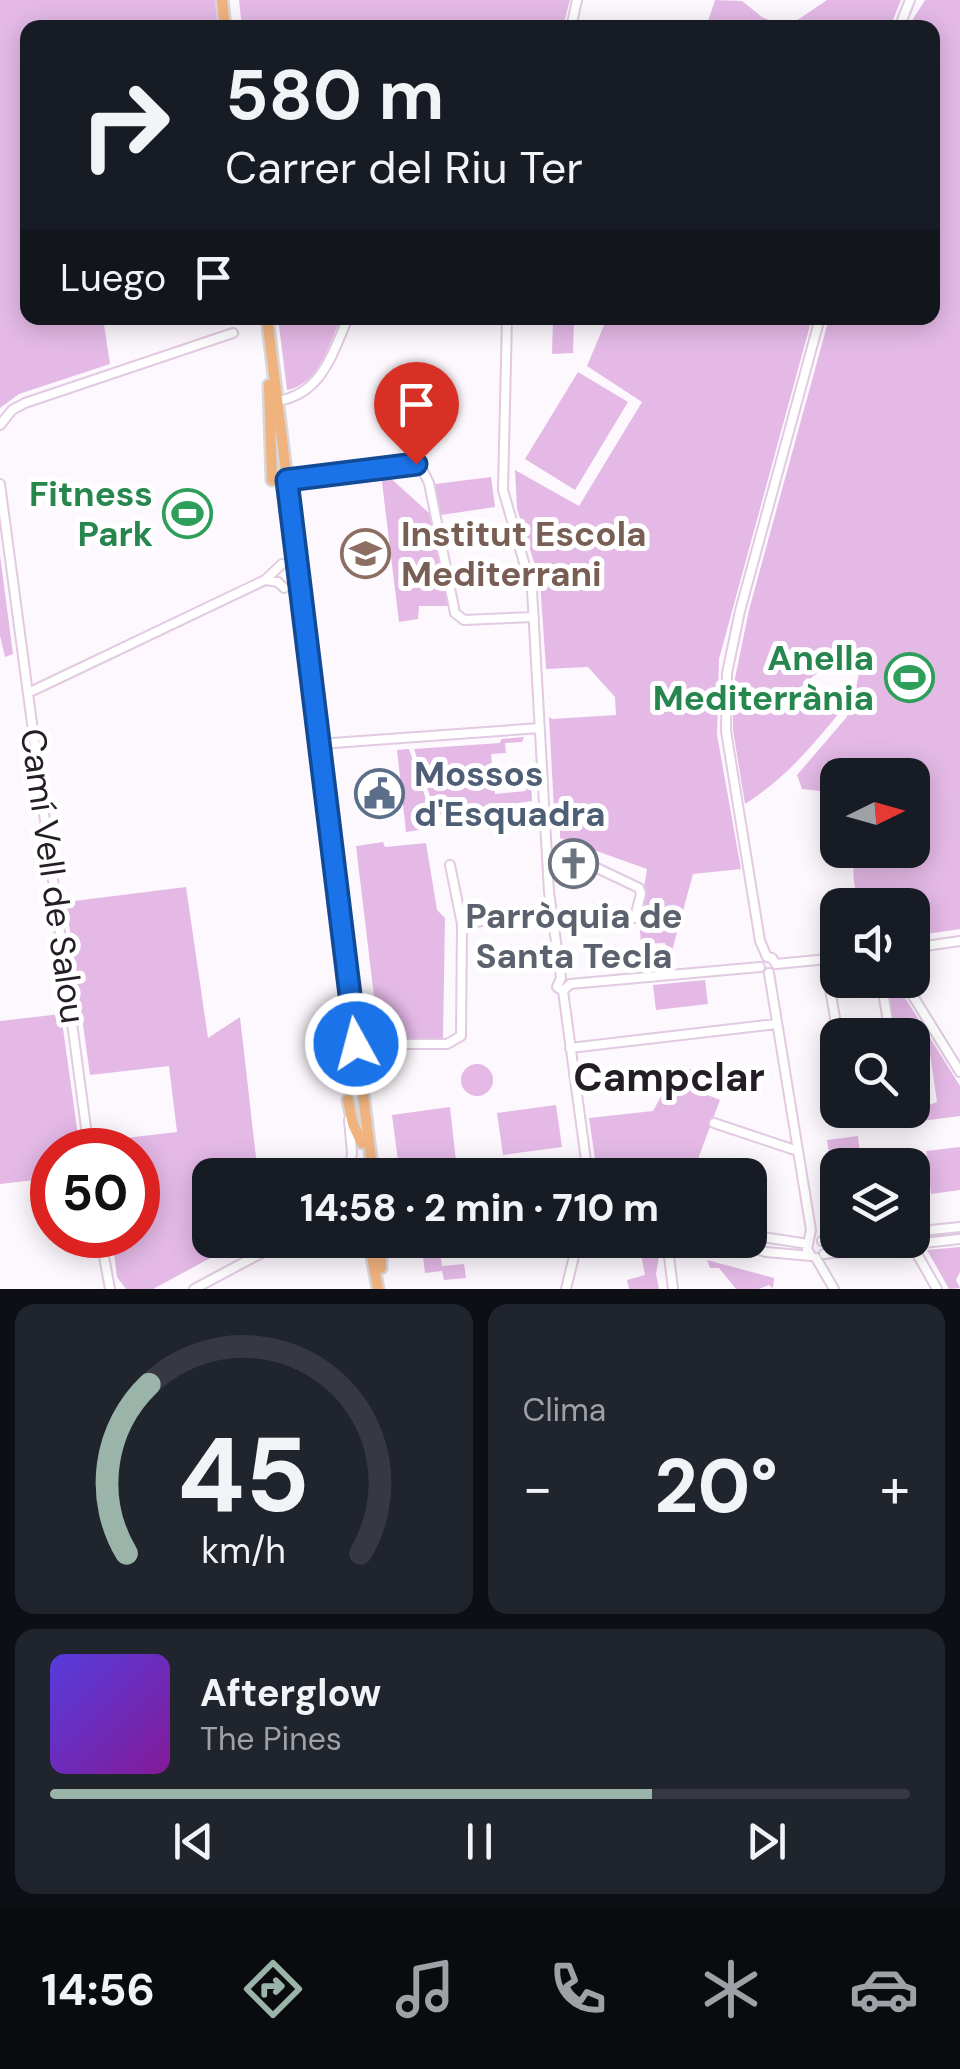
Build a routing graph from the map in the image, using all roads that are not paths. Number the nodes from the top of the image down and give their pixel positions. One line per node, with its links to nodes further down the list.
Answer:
1 (265, 325): 7 (main road)
2 (266, 325): 8 (main road)
3 (345, 325): 8 (street)
4 (507, 325): 16 (street)
5 (818, 325): 27 (street)
6 (232, 333): 9 (street)
7 (270, 379): 10 (main road); 41 (main road)
8 (277, 401): 11 (main road)
9 (0, 425)
10 (272, 480)
11 (287, 480): 16 (street); 19 (main road)
12 (0, 484): 17 (street, Camí Vell de Salou)
13 (282, 564): 14 (street)
14 (266, 580): 15 (street); 17 (street)
15 (284, 588)
16 (534, 618): 18 (street)
17 (28, 693): 40 (street, Camí Vell de Salou)
18 (540, 728): 19 (street); 22 (street)
19 (319, 744): 35 (main road)
20 (450, 865): 23 (street)
21 (597, 868): 24 (street)
22 (551, 911): 23 (street); 24 (street)
23 (462, 924): 35 (street)
24 (553, 927): 32 (street)
25 (960, 941): 26 (street)
26 (930, 945)
27 (766, 957): 29 (street); 30 (street)
28 (820, 960): 29 (street)
29 (776, 964): 31 (street)
30 (760, 967): 31 (street); 32 (street)
31 (768, 973): 34 (street)
32 (566, 988): 36 (street)
33 (914, 998): 37 (street)
34 (776, 1024): 36 (street); 42 (street)
35 (356, 1044): 45 (main road)
36 (570, 1048): 46 (street)
37 (960, 1072)
38 (348, 1100): 41 (main road); 43 (street)
39 (714, 1122): 42 (street)
40 (86, 1128)
41 (362, 1143): 44 (main road)
42 (798, 1151): 51 (street)
43 (351, 1158)
44 (362, 1158)
45 (371, 1158)
46 (586, 1158)
47 (960, 1227): 48 (street)
48 (930, 1230)
49 (767, 1236): 51 (street)
50 (960, 1239): 53 (street)
51 (815, 1242): 52 (street); 55 (street); 55 (street)
52 (820, 1242)
53 (930, 1242)
54 (767, 1252): 55 (street)
55 (818, 1256): 68 (street)
56 (105, 1258): 63 (street)
57 (252, 1258): 64 (street)
58 (373, 1258): 65 (main road)
59 (380, 1258): 65 (main road)
60 (574, 1258): 66 (street)
61 (669, 1258): 67 (street)
62 (920, 1258): 69 (street)
63 (111, 1287)
64 (194, 1289)
65 (381, 1289)
66 (566, 1289)
67 (673, 1289)
68 (834, 1289)
69 (937, 1289)

